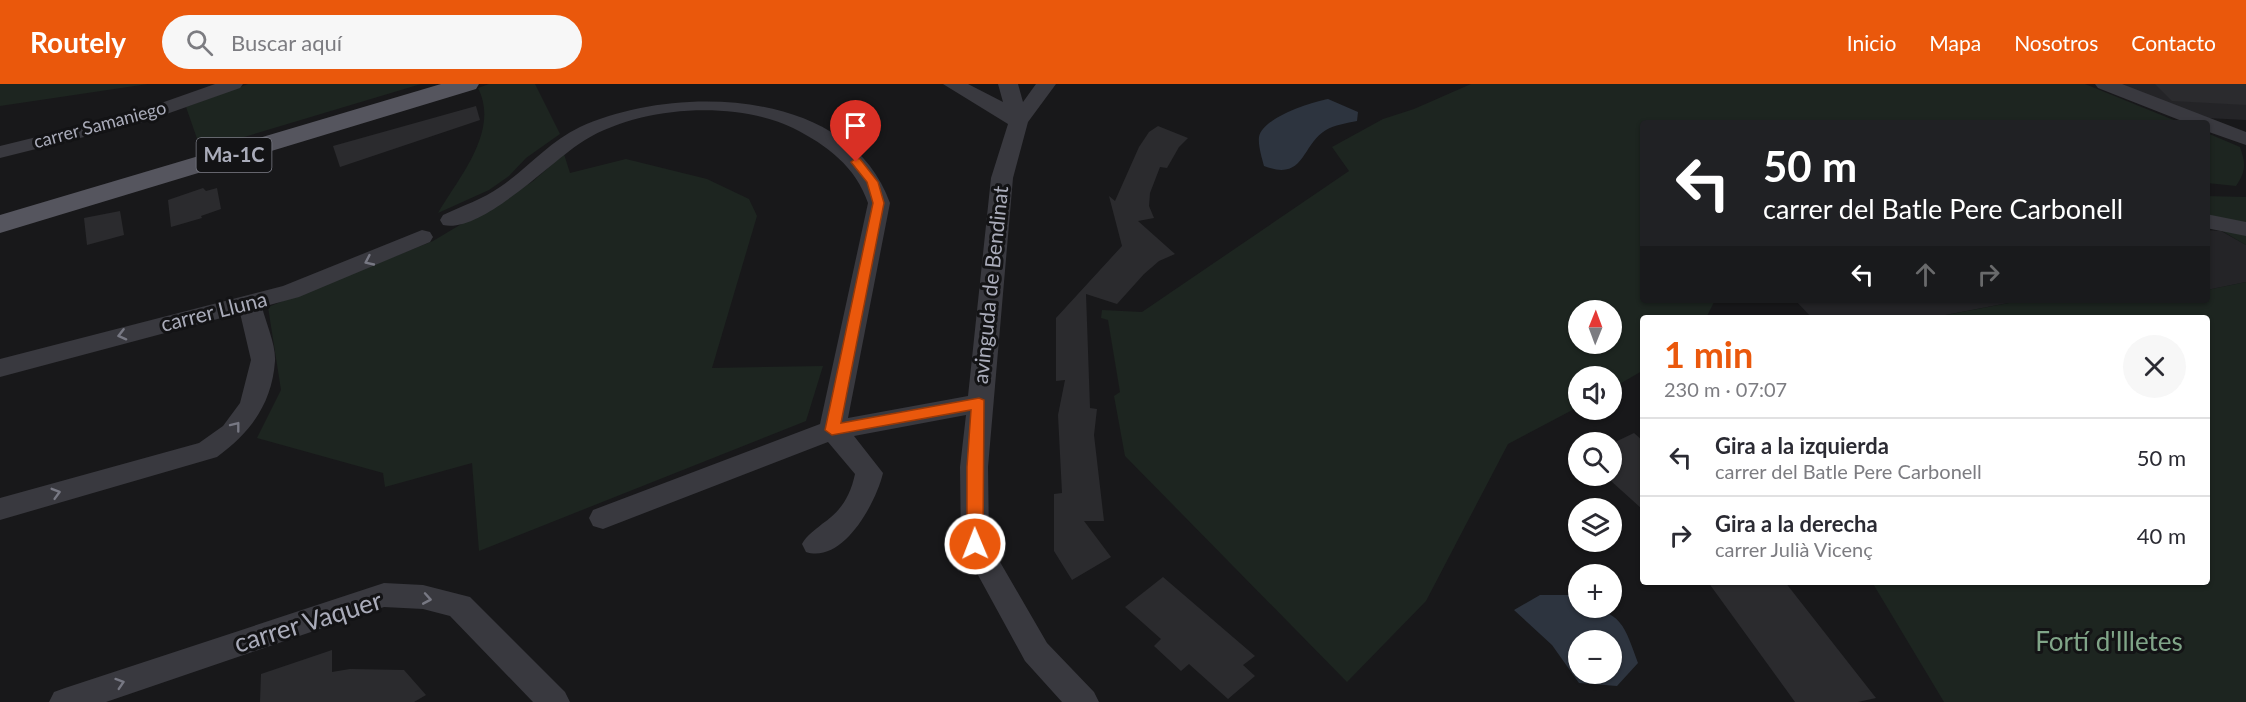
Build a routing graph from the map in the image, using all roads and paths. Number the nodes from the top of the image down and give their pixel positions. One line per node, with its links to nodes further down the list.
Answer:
1 (233, 84): 12 (street, carrer Samaniego)
2 (467, 84): 15 (main road, Ma-1C)
3 (952, 84): 9 (street)
4 (1008, 84): 9 (street)
5 (1046, 84): 9 (street, avinguda de Bendinat)
6 (1065, 84): 9 (street)
7 (2105, 84): 8 (street)
8 (2198, 120)
9 (1018, 122): 20 (street, avinguda de Bendinat)
10 (2210, 125): 11 (street)
11 (2246, 139)
12 (0, 152)
13 (451, 220): 21 (street)
14 (2210, 222): 16 (street)
15 (0, 224)
16 (2246, 229)
17 (422, 237): 18 (street, carrer Lluna, one-way to 18)
18 (249, 303): 19 (street, carrer Lluna, one-way to 19); 22 (street, one-way to 18)
19 (0, 368)
20 (979, 403): 21 (street); 27 (street, avinguda de Bendinat)
21 (832, 430): 23 (street); 24 (street)
22 (0, 509)
23 (603, 518)
24 (816, 544)
25 (65, 702): 26 (street, carrer Vaquer, one-way to 26)
26 (554, 702)
27 (1083, 702)

